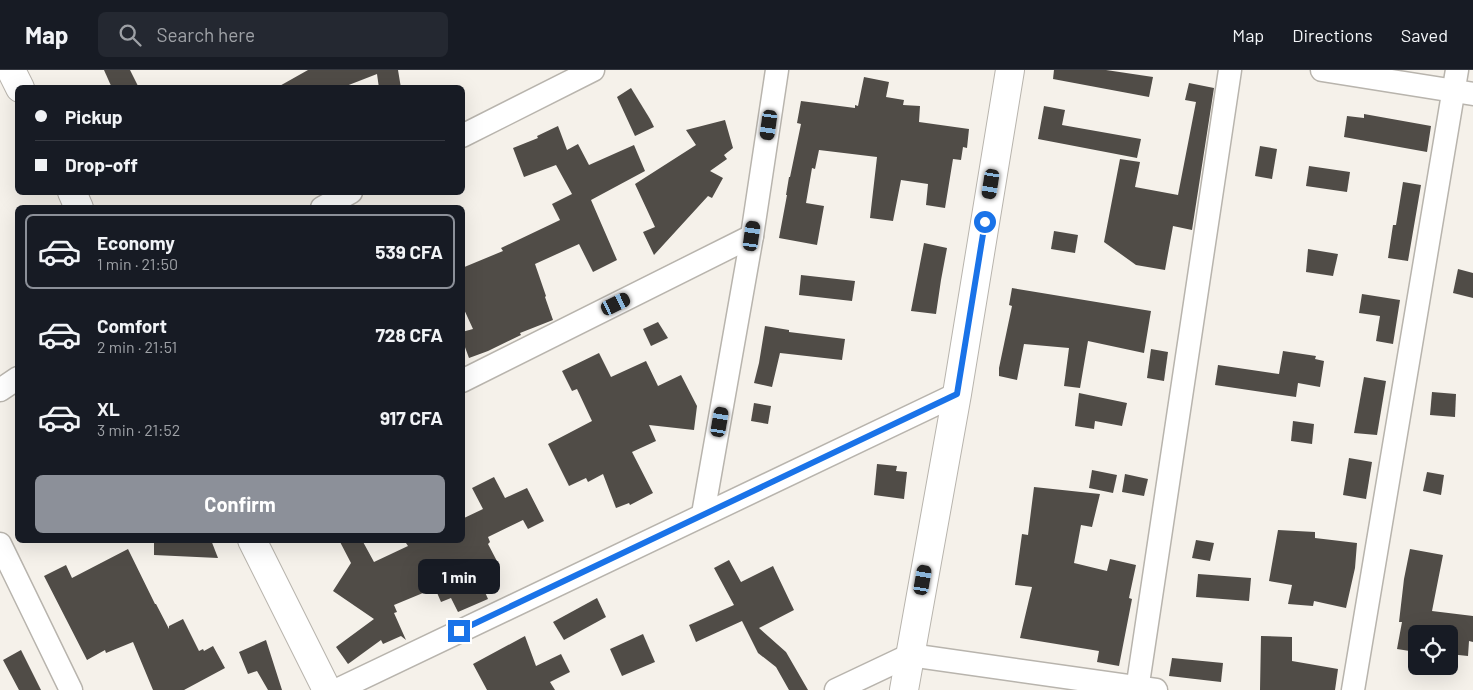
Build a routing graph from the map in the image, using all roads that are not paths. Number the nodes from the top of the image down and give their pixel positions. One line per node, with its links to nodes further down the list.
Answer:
1 (11, 70): 7 (main road)
2 (593, 70): 9 (street)
3 (777, 70): 12 (street)
4 (1010, 70): 16 (main road)
5 (1230, 70): 21 (street)
6 (1322, 70): 8 (street)
7 (18, 85)
8 (1461, 85): 27 (street)
9 (465, 134)
10 (346, 195): 11 (street)
11 (327, 205)
12 (752, 236): 14 (street); 17 (street)
13 (15, 380): 15 (street)
14 (465, 380)
15 (0, 390)
16 (957, 394): 17 (street); 20 (main road)
17 (703, 514): 24 (street)
18 (254, 543): 23 (main road)
19 (0, 544): 22 (street)
20 (910, 654): 21 (street); 25 (street); 26 (main road)
21 (1143, 689)
22 (71, 690)
23 (327, 690)
24 (337, 690)
25 (836, 690)
26 (904, 690)
27 (1353, 690)

